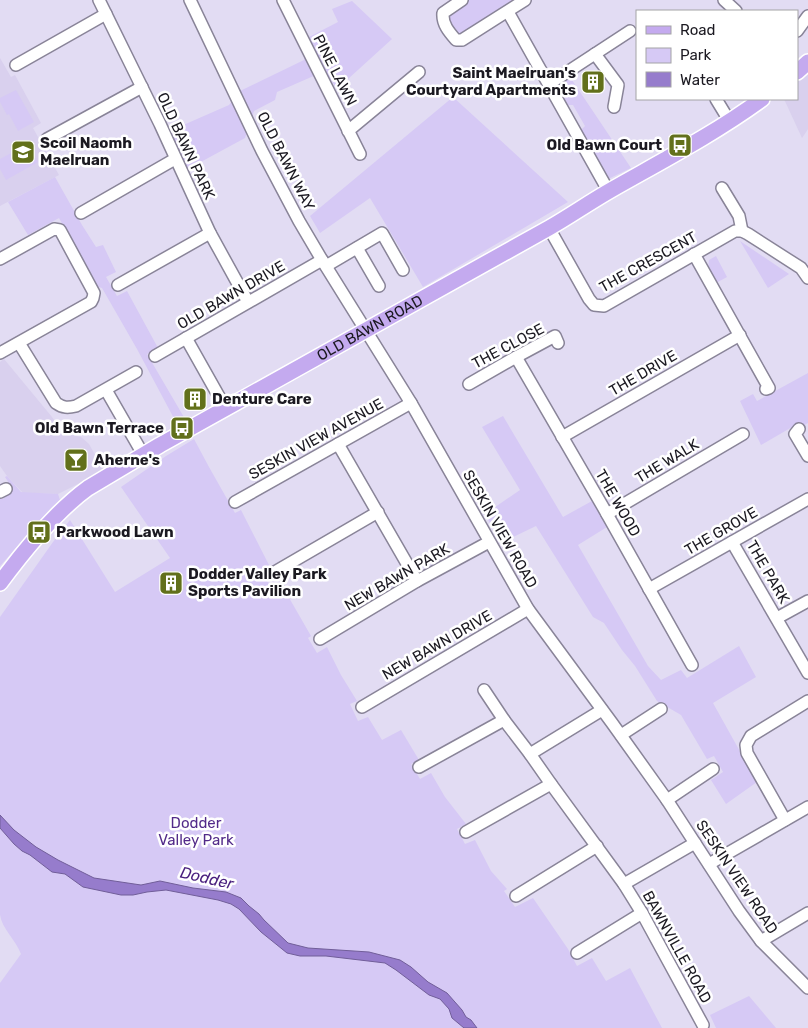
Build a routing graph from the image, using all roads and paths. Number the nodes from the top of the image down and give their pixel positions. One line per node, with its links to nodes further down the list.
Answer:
1 (99, 0): 9 (street, OLD BAWN PARK)
2 (190, 0): 37 (street, OLD BAWN WAY)
3 (283, 0): 24 (street, PINE LAWN)
4 (462, 0): 8 (street)
5 (525, 0): 8 (street)
6 (724, 0): 7 (street)
7 (735, 10)
8 (508, 12): 18 (street)
9 (106, 14): 15 (street); 19 (street, OLD BAWN PARK)
10 (808, 16): 11 (street)
11 (798, 30)
12 (630, 31): 13 (street)
13 (595, 54): 18 (street); 22 (street)
14 (808, 62): 16 (main road)
15 (16, 65)
16 (798, 71)
17 (419, 72): 24 (street)
18 (549, 84): 29 (street)
19 (142, 87): 25 (street); 27 (street, OLD BAWN PARK)
20 (717, 100): 23 (street)
21 (761, 100): 23 (main road, OLD BAWN ROAD)
22 (614, 106)
23 (730, 122): 29 (main road, OLD BAWN ROAD)
24 (348, 131): 26 (street, PINE LAWN)
25 (47, 140)
26 (360, 154)
27 (175, 159): 30 (street); 33 (street, OLD BAWN PARK)
28 (722, 188): 32 (street)
29 (609, 192): 31 (main road, OLD BAWN ROAD)
30 (81, 212)
31 (549, 228): 35 (street, THE CRESCENT); 43 (main road, OLD BAWN ROAD)
32 (742, 231): 35 (street, THE CRESCENT); 39 (street)
33 (210, 233): 40 (street); 42 (street, OLD BAWN PARK)
34 (357, 248): 37 (street, OLD BAWN DRIVE); 38 (street, OLD BAWN DRIVE); 41 (street)
35 (694, 254): 44 (street)
36 (0, 258): 46 (street)
37 (324, 263): 42 (street, OLD BAWN DRIVE); 43 (street, OLD BAWN WAY)
38 (403, 270)
39 (808, 278)
40 (118, 285)
41 (379, 286)
42 (248, 302): 45 (street, OLD BAWN DRIVE)
43 (366, 330): 55 (street, SESKIN VIEW ROAD); 56 (main road, OLD BAWN ROAD)
44 (740, 335): 53 (street); 59 (street, THE DRIVE)
45 (186, 338): 49 (street, OLD BAWN DRIVE); 56 (street)
46 (19, 343): 48 (street); 54 (street)
47 (558, 343): 50 (street, THE CLOSE)
48 (0, 353)
49 (155, 356)
50 (516, 357): 52 (street, THE CLOSE); 59 (street, THE WOOD)
51 (136, 372): 54 (street)
52 (469, 384)
53 (766, 389)
54 (106, 390): 61 (street)
55 (411, 403): 60 (street, SESKIN VIEW AVENUE); 67 (street, SESKIN VIEW ROAD)
56 (226, 410): 61 (main road, OLD BAWN ROAD)
57 (799, 429): 62 (street)
58 (742, 434): 66 (street, THE WALK)
59 (562, 437): 66 (street, THE WOOD)
60 (338, 444): 64 (street, SESKIN VIEW AVENUE); 65 (street)
61 (144, 456): 70 (main road, OLD BAWN ROAD)
62 (808, 456)
63 (808, 499): 68 (street, THE GROVE)
64 (235, 502)
65 (378, 512): 69 (street); 71 (street)
66 (607, 514): 72 (street, THE WOOD)
67 (490, 542): 71 (street, NEW BAWN PARK); 74 (street, SESKIN VIEW ROAD)
68 (732, 542): 72 (street, THE GROVE); 75 (street, THE PARK)
69 (273, 573)
70 (2, 578)
71 (417, 581): 76 (street, NEW BAWN PARK)
72 (650, 589): 77 (street, THE WOOD)
73 (808, 600): 75 (street, THE PARK)
74 (528, 609): 81 (street, NEW BAWN DRIVE); 83 (street, SESKIN VIEW ROAD)
75 (777, 618): 78 (street, THE PARK)
76 (320, 639)
77 (692, 665)
78 (808, 673)
79 (484, 690): 84 (street, BAWNVILLE ROAD)
80 (808, 701): 92 (street)
81 (362, 707)
82 (661, 709): 85 (street)
83 (602, 710): 85 (street, SESKIN VIEW ROAD); 86 (street)
84 (504, 720): 86 (street, BAWNVILLE ROAD); 87 (street)
85 (621, 735): 90 (street, SESKIN VIEW ROAD)
86 (530, 754): 89 (street, BAWNVILLE ROAD)
87 (419, 767)
88 (713, 769): 90 (street)
89 (551, 784): 93 (street); 95 (street, BAWNVILLE ROAD)
90 (667, 800): 94 (street, SESKIN VIEW ROAD)
91 (808, 807): 92 (street)
92 (786, 820): 96 (street)
93 (466, 832)
94 (695, 843): 96 (street, SESKIN VIEW ROAD); 97 (street, BAWNVILLE ROAD)
95 (597, 846): 97 (street, BAWNVILLE ROAD); 98 (street)
96 (709, 864): 101 (street, SESKIN VIEW ROAD)
97 (624, 884): 100 (street, BAWNVILLE ROAD)
98 (516, 896)
99 (808, 913): 101 (street)
100 (642, 914): 102 (street); 104 (street, BAWNVILLE ROAD)
101 (761, 941): 103 (street, SESKIN VIEW ROAD)
102 (577, 953)
103 (808, 988)
104 (703, 1025)

